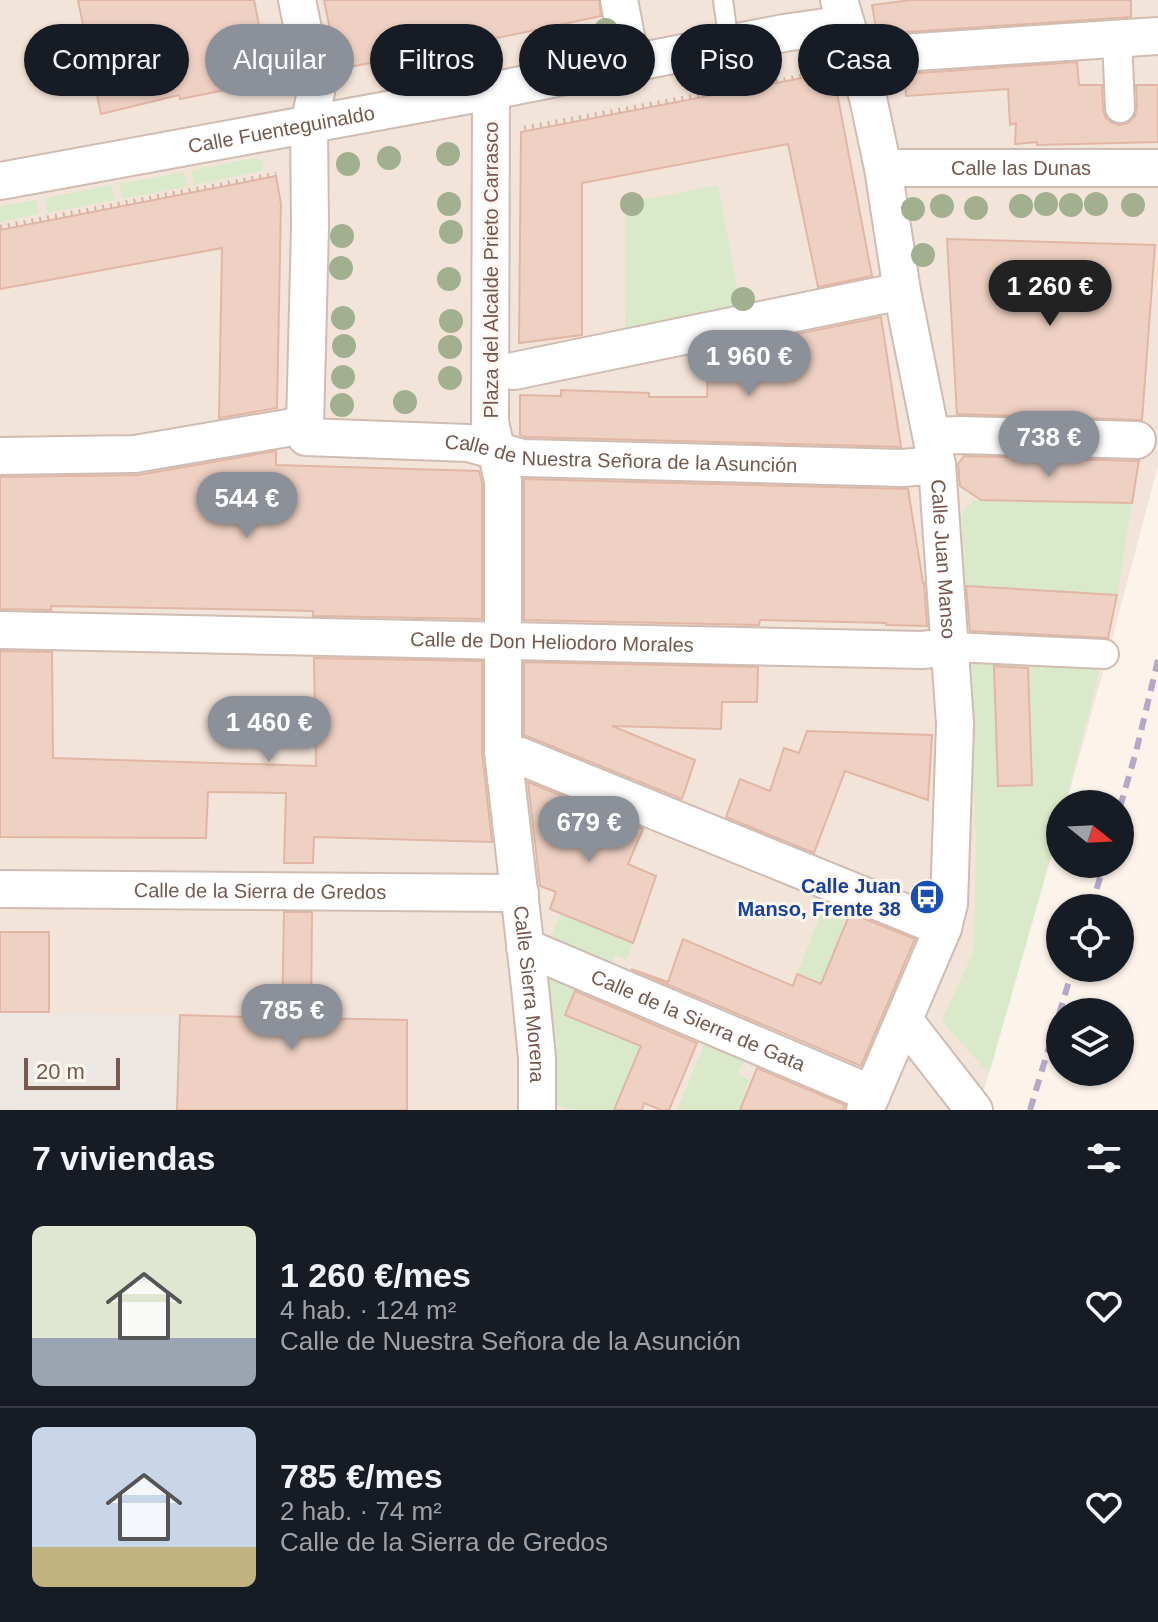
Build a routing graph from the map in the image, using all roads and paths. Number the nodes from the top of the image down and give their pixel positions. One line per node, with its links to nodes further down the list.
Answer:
1 (297, 0): 14 (street)
2 (619, 0): 4 (street)
3 (723, 0): 5 (lane)
4 (624, 24)
5 (726, 24)
6 (1158, 36): 8 (street, Calle Fuenteguinaldo)
7 (919, 38): 8 (street, Calle Fuenteguinaldo)
8 (1117, 38): 13 (street)
9 (798, 51): 15 (path)
10 (464, 96): 14 (street, Calle Fuenteguinaldo)
11 (491, 96): 25 (street, Plaza del Alcalde Prieto Carrasco)
12 (867, 96): 16 (street, Calle Juan Manso)
13 (1120, 108)
14 (309, 125): 19 (street, Calle Fuenteguinaldo); 23 (street)
15 (514, 130)
16 (883, 168): 17 (street, Calle las Dunas); 21 (street, Calle Juan Manso)
17 (1158, 168)
18 (277, 174): 20 (path)
19 (0, 181)
20 (0, 227)
21 (902, 291): 22 (street); 26 (street, Calle Juan Manso)
22 (514, 371)
23 (306, 431): 25 (street, Calle de Nuestra Señora de la Asunción); 27 (street, Calle de Nuestra Señora de la Asunción)
24 (1137, 440): 26 (street, Calle de Nuestra Señora de la Asunción)
25 (495, 450): 26 (street, Calle de Nuestra Señora de la Asunción); 29 (street, Calle Sierra Morena)
26 (934, 450): 30 (street, Calle Juan Manso)
27 (0, 456)
28 (0, 630): 29 (street, Calle de Don Heliodoro Morales)
29 (503, 641): 30 (street, Calle de Don Heliodoro Morales); 32 (street, Calle Sierra Morena)
30 (951, 647): 31 (street, Calle de Don Heliodoro Morales); 35 (street, Calle Juan Manso)
31 (1104, 654)
32 (503, 752): 34 (street, Calle Sierra Morena); 35 (street)
33 (0, 889): 34 (street, Calle de la Sierra de Gredos)
34 (520, 893): 36 (street, Calle Sierra Morena)
35 (943, 928): 37 (street, Calle Juan Manso)
36 (525, 947): 38 (street, Calle de la Sierra de Gata); 39 (street, Calle Sierra Morena)
37 (904, 1020): 38 (street, Calle Juan Manso); 40 (street)
38 (868, 1102)
39 (537, 1110)
40 (974, 1110)

